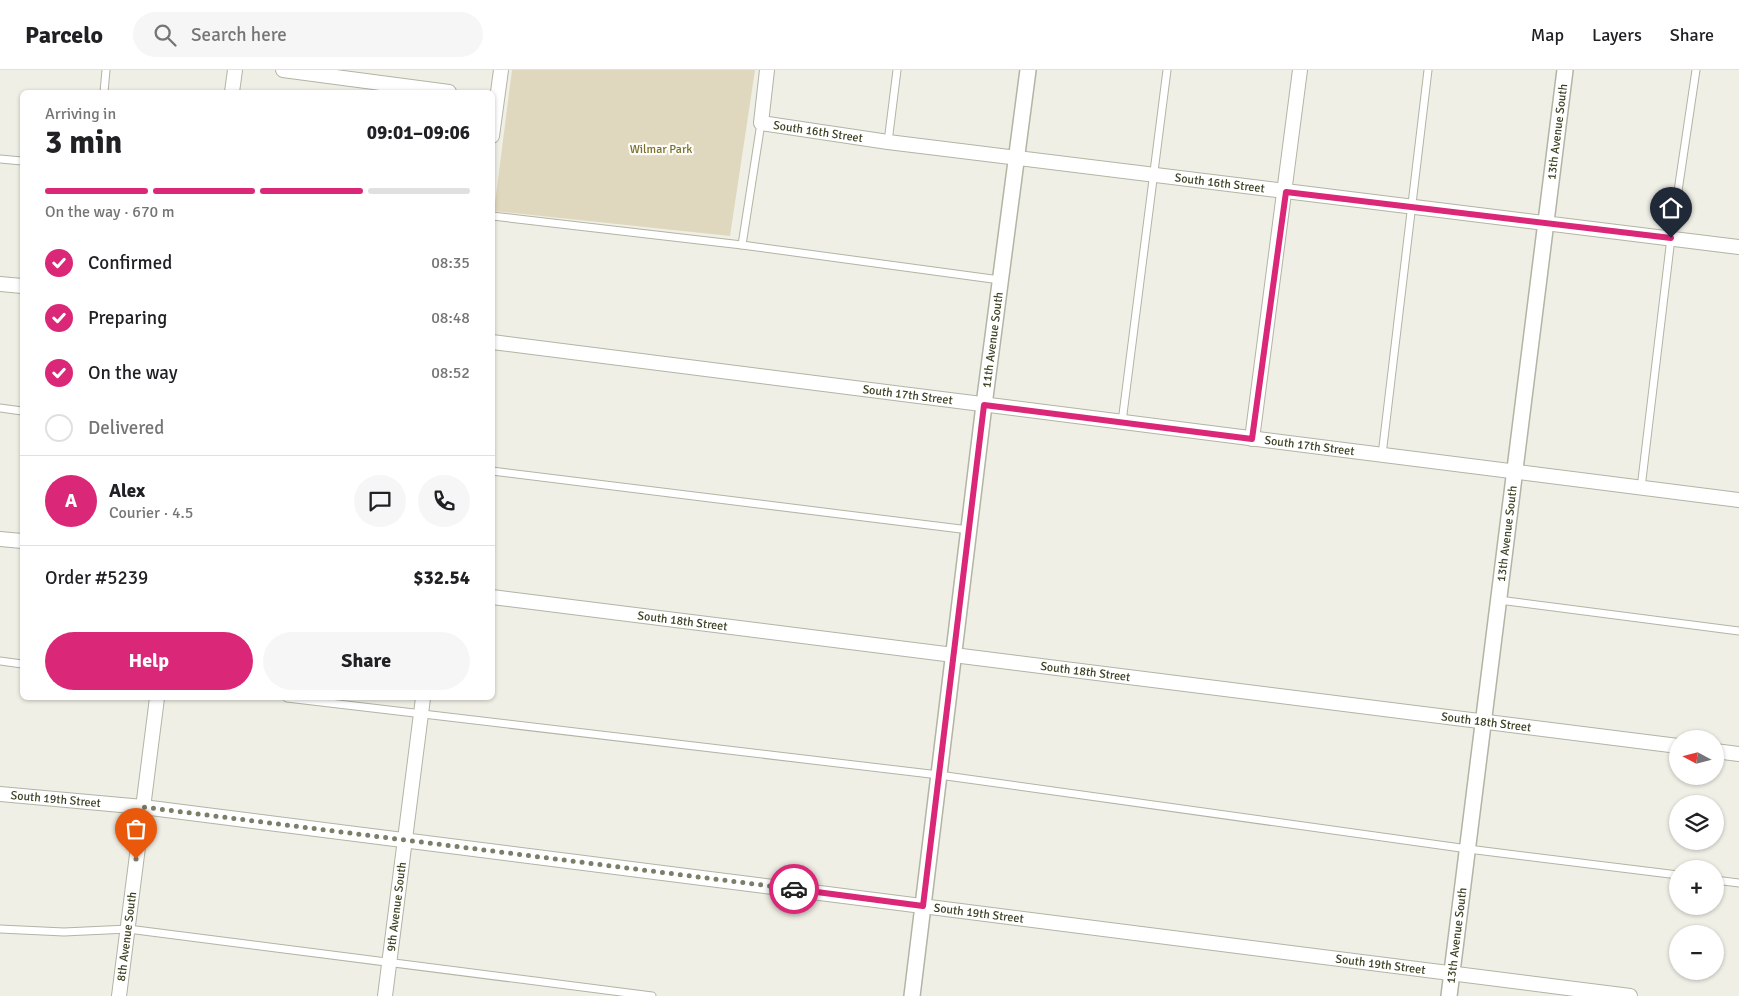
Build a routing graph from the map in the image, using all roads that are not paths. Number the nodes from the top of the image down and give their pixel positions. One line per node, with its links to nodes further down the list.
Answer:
1 (106, 70): 13 (lane)
2 (235, 70): 14 (street)
3 (283, 70): 15 (street)
4 (500, 70): 16 (street)
5 (768, 70): 17 (street)
6 (897, 70): 18 (lane)
7 (1028, 70): 19 (street, 11th Avenue South)
8 (1167, 70): 22 (lane)
9 (1300, 70): 23 (street)
10 (1428, 70): 24 (lane)
11 (1565, 70): 26 (street, 13th Avenue South)
12 (1696, 70): 27 (lane)
13 (104, 90)
14 (232, 90)
15 (428, 90)
16 (495, 99)
17 (761, 123): 18 (street, South 16th Street); 28 (lane)
18 (888, 142): 19 (street, South 16th Street)
19 (1016, 157): 22 (street, South 16th Street); 30 (street, 11th Avenue South)
20 (0, 159): 21 (lane)
21 (20, 161)
22 (1154, 175): 23 (street, South 16th Street); 37 (lane)
23 (1286, 192): 24 (street, South 16th Street); 38 (street)
24 (1411, 206): 26 (street, South 16th Street); 39 (lane)
25 (495, 216): 28 (lane)
26 (1546, 222): 27 (street, South 16th Street); 41 (street, 13th Avenue South)
27 (1671, 238): 29 (street, South 16th Street); 42 (lane)
28 (742, 245): 30 (lane)
29 (1739, 247)
30 (1000, 280): 34 (street, 11th Avenue South)
31 (0, 284): 32 (street)
32 (20, 286)
33 (495, 342): 34 (street, South 17th Street)
34 (984, 405): 37 (street, South 17th Street); 44 (street, 11th Avenue South)
35 (0, 408): 36 (lane)
36 (20, 411)
37 (1122, 422): 38 (street, South 17th Street)
38 (1252, 439): 39 (street, South 17th Street)
39 (1382, 455): 41 (street, South 17th Street)
40 (495, 471): 44 (lane)
41 (1515, 472): 42 (street, South 17th Street); 48 (street, 13th Avenue South)
42 (1641, 488): 43 (street, South 17th Street)
43 (1739, 500)
44 (969, 530): 50 (street, 11th Avenue South)
45 (0, 539): 46 (street)
46 (20, 541)
47 (495, 597): 50 (street, South 18th Street)
48 (1499, 600): 49 (lane); 57 (street, 13th Avenue South)
49 (1739, 631)
50 (954, 656): 57 (street, South 18th Street); 61 (street, 11th Avenue South)
51 (0, 661): 52 (lane)
52 (20, 664)
53 (157, 700): 63 (street, 8th Avenue South)
54 (305, 700): 56 (lane)
55 (423, 700): 56 (street, 9th Avenue South)
56 (421, 713): 61 (lane); 64 (street, 9th Avenue South)
57 (1483, 722): 58 (street, South 18th Street); 65 (street, 13th Avenue South)
58 (1669, 745)
59 (1724, 752): 60 (street)
60 (1739, 754)
61 (939, 775): 65 (lane); 69 (street, 11th Avenue South)
62 (0, 794): 63 (street, South 19th Street)
63 (143, 807): 64 (street, South 19th Street); 71 (street, 8th Avenue South)
64 (405, 840): 69 (street, South 19th Street); 72 (street, 9th Avenue South)
65 (1468, 849): 66 (lane); 73 (street, 13th Avenue South)
66 (1669, 874)
67 (1724, 881): 68 (lane)
68 (1739, 883)
69 (923, 906): 73 (street, South 19th Street); 77 (street, 11th Avenue South)
70 (0, 929): 71 (lane)
71 (128, 929): 72 (lane); 74 (street, 8th Avenue South)
72 (390, 962): 75 (street, 9th Avenue South); 76 (lane)
73 (1452, 973): 78 (street, 13th Avenue South); 79 (street, South 19th Street)
74 (119, 996)
75 (385, 996)
76 (652, 996)
77 (912, 996)
78 (1449, 996)
79 (1630, 996)

